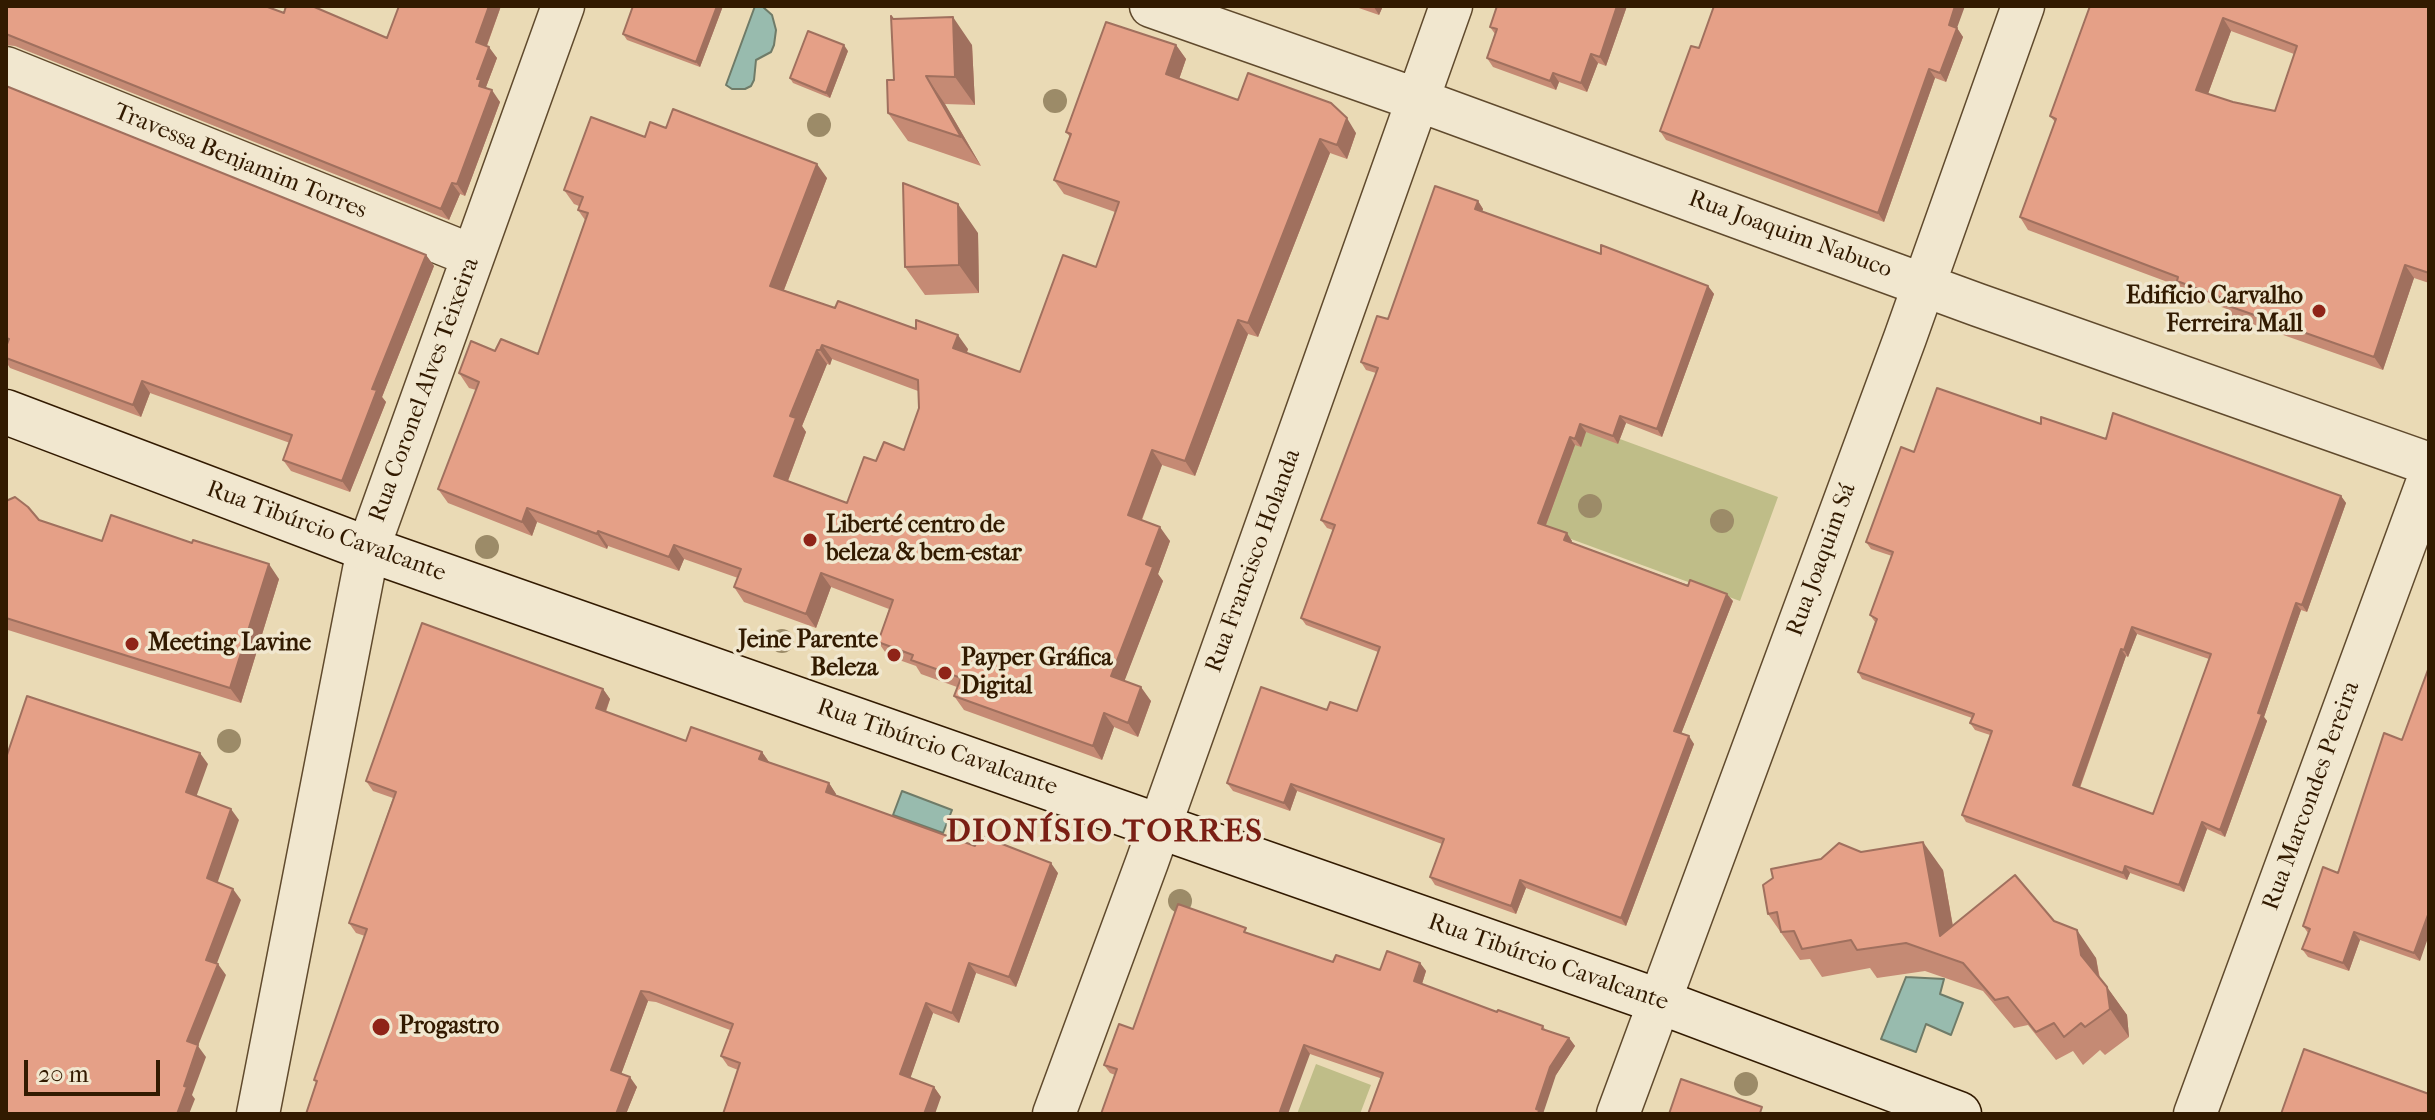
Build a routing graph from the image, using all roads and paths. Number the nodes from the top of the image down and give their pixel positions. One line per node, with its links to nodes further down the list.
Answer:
1 (563, 6): 7 (street, Rua Coronel Alves Teixeira)
2 (1151, 6): 6 (street, Rua Joaquim Nabuco)
3 (1451, 6): 6 (street, Rua Francisco Holanda)
4 (2023, 6): 8 (street, Rua Joaquim Sá)
5 (6, 68): 7 (street, Travessa Benjamim Torres)
6 (1418, 100): 8 (street, Rua Joaquim Nabuco); 13 (street, Rua Francisco Holanda)
7 (473, 256): 12 (street, Rua Coronel Alves Teixeira)
8 (1924, 284): 10 (street, Rua Joaquim Nabuco); 14 (street, Rua Joaquim Sá)
9 (6, 412): 12 (street, Rua Tibúrcio Cavalcante)
10 (2429, 464)
11 (2429, 478): 19 (street, Rua Marcondes Pereira)
12 (368, 549): 13 (street, Rua Tibúrcio Cavalcante); 15 (street, Rua Coronel Alves Teixeira)
13 (1159, 826): 14 (street, Rua Tibúrcio Cavalcante); 16 (street, Rua Francisco Holanda)
14 (1658, 1001): 17 (street, Rua Joaquim Sá); 18 (street, Rua Tibúrcio Cavalcante)
15 (258, 1114)
16 (1054, 1114)
17 (1618, 1114)
18 (1959, 1114)
19 (2195, 1114)

